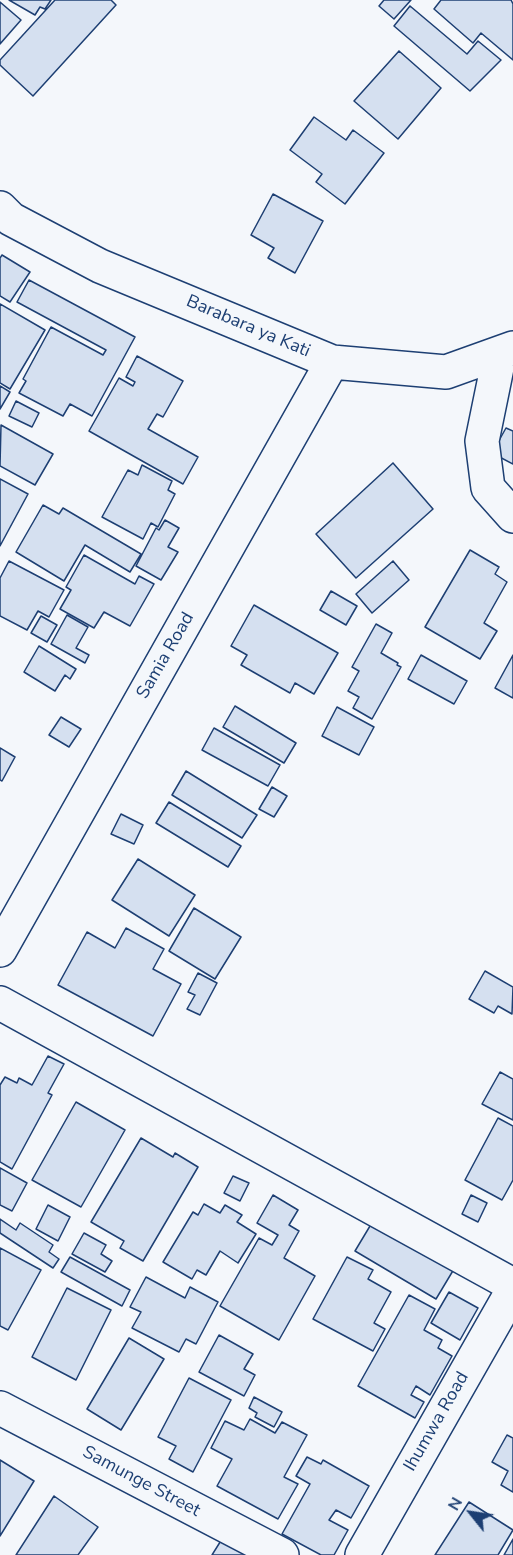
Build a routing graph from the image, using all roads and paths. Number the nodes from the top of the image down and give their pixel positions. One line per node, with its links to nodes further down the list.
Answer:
1 (4, 221): 3 (street, Barabara ya Kati)
2 (506, 351): 3 (street, Barabara ya Kati); 4 (street)
3 (332, 362): 5 (street, Samia Road)
4 (513, 516)
5 (0, 950)
6 (0, 1003): 7 (street)
7 (513, 1288): 10 (street, Ihumwa Road)
8 (0, 1408): 9 (street, Samunge Street)
9 (282, 1555)
10 (362, 1555)

